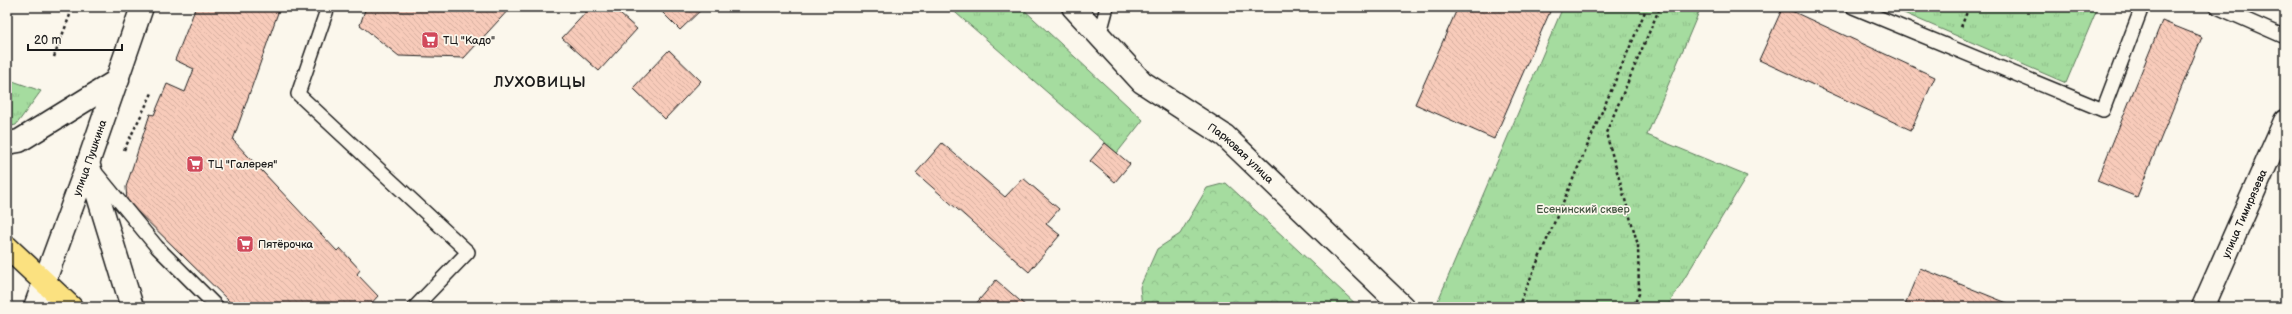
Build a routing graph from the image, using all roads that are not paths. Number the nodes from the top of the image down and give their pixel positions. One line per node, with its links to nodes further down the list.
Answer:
1 (142, 7): 10 (street, улица Пушкина)
2 (328, 7): 20 (lane)
3 (1073, 7): 8 (street, Парковая улица)
4 (1107, 7): 8 (lane)
5 (1853, 7): 6 (lane)
6 (2142, 7)
7 (2217, 7): 9 (lane)
8 (1100, 36): 21 (street, Парковая улица)
9 (2285, 37)
10 (118, 80): 12 (street); 13 (street, улица Пушкина)
11 (2285, 121): 22 (street, улица Тимирязева)
12 (7, 144)
13 (88, 163): 15 (street, улица Пушкина); 18 (street); 19 (lane)
14 (7, 247): 15 (highway)
15 (43, 281): 16 (street, улица Пушкина); 17 (highway)
16 (34, 307)
17 (71, 307)
18 (132, 307)
19 (217, 307)
20 (415, 307)
21 (1403, 307)
22 (2203, 307)

